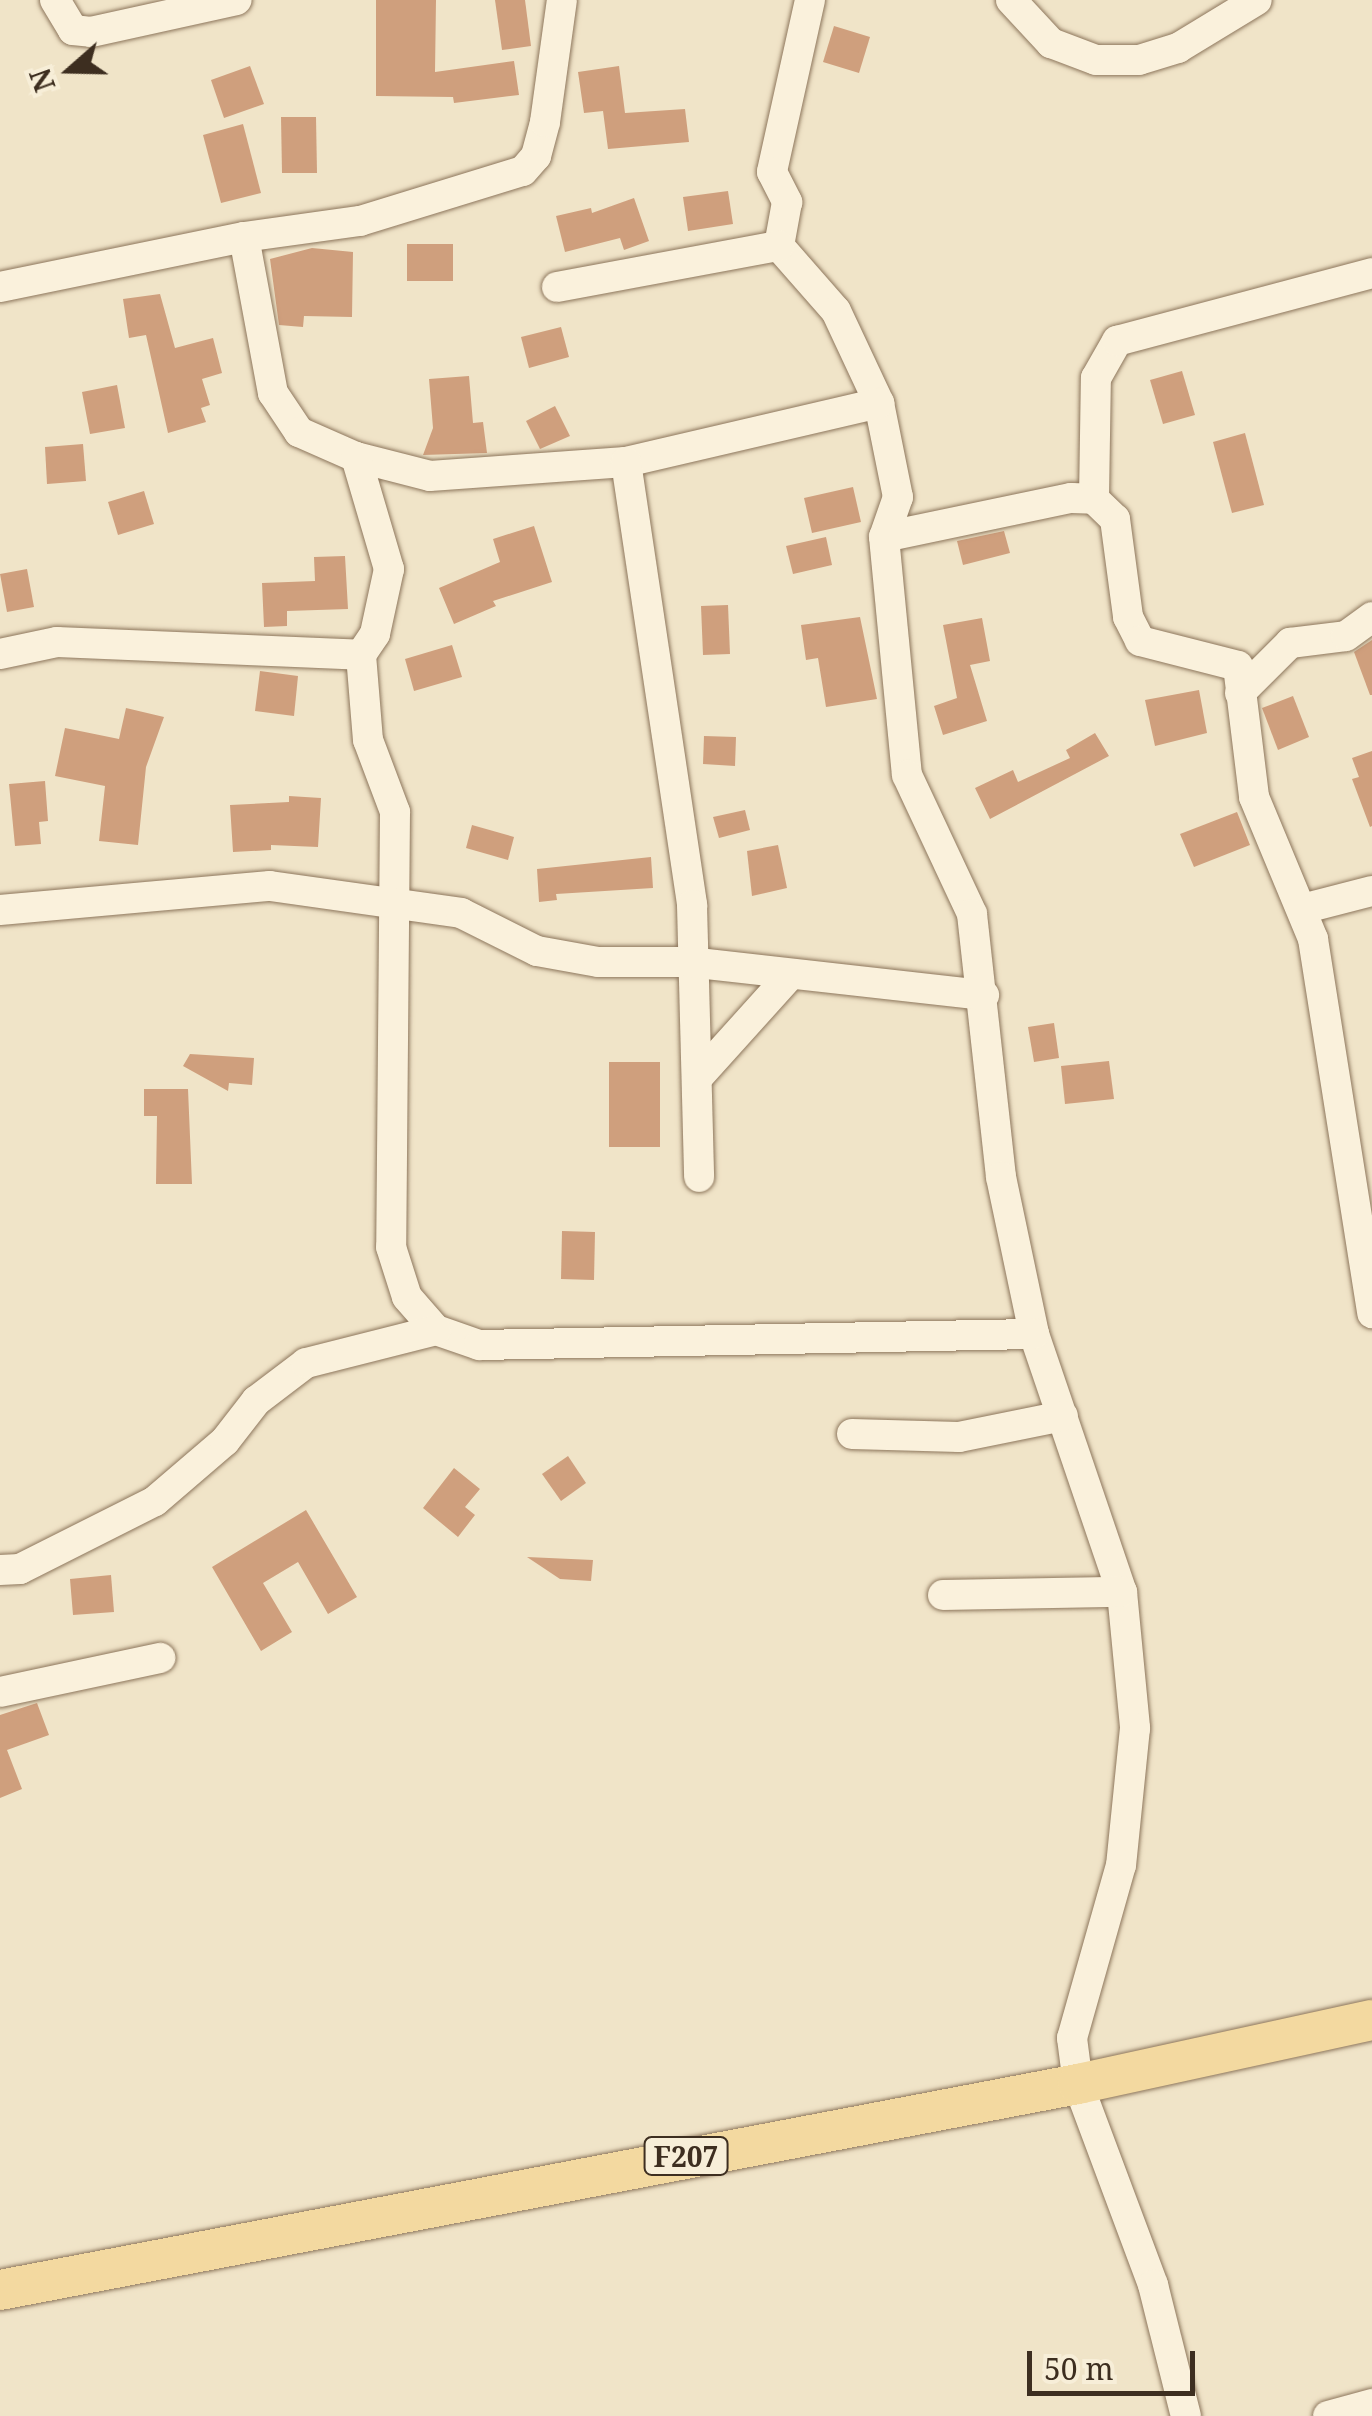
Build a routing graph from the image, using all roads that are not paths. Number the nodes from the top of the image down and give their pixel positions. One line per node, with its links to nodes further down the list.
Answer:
1 (55, 0): 2 (street)
2 (237, 0)
3 (562, 0): 7 (street)
4 (810, 0): 8 (street)
5 (1011, 0): 6 (street)
6 (1257, 0)
7 (244, 237): 10 (street); 13 (street)
8 (779, 246): 11 (street); 12 (street)
9 (1372, 273): 15 (street)
10 (0, 287)
11 (557, 287)
12 (879, 404): 14 (street); 16 (street)
13 (356, 457): 14 (street); 19 (street)
14 (626, 462): 25 (street)
15 (1094, 500): 16 (street); 20 (street)
16 (884, 537): 27 (street)
17 (1372, 617): 20 (street)
18 (0, 654): 19 (street)
19 (361, 655): 22 (street)
20 (1240, 693): 23 (street)
21 (1372, 892): 23 (street)
22 (396, 905): 24 (street); 25 (street); 31 (street)
23 (1302, 909): 30 (street)
24 (0, 910)
25 (689, 962): 26 (street); 28 (street)
26 (791, 974): 27 (street); 28 (street)
27 (984, 995): 32 (street)
28 (700, 1075): 29 (street)
29 (698, 1177)
30 (1372, 1313)
31 (436, 1330): 32 (street); 35 (street)
32 (1034, 1334): 33 (street)
33 (1063, 1416): 34 (street); 36 (street)
34 (852, 1434)
35 (0, 1570)
36 (1122, 1592): 37 (street); 41 (street)
37 (943, 1595)
38 (160, 1658): 39 (street)
39 (0, 1692)
40 (1372, 2020): 41 (main road, F207)
41 (1078, 2084): 42 (main road, F207); 44 (street)
42 (0, 2290)
43 (1372, 2404): 45 (street)
44 (1186, 2416)
45 (1328, 2416)

